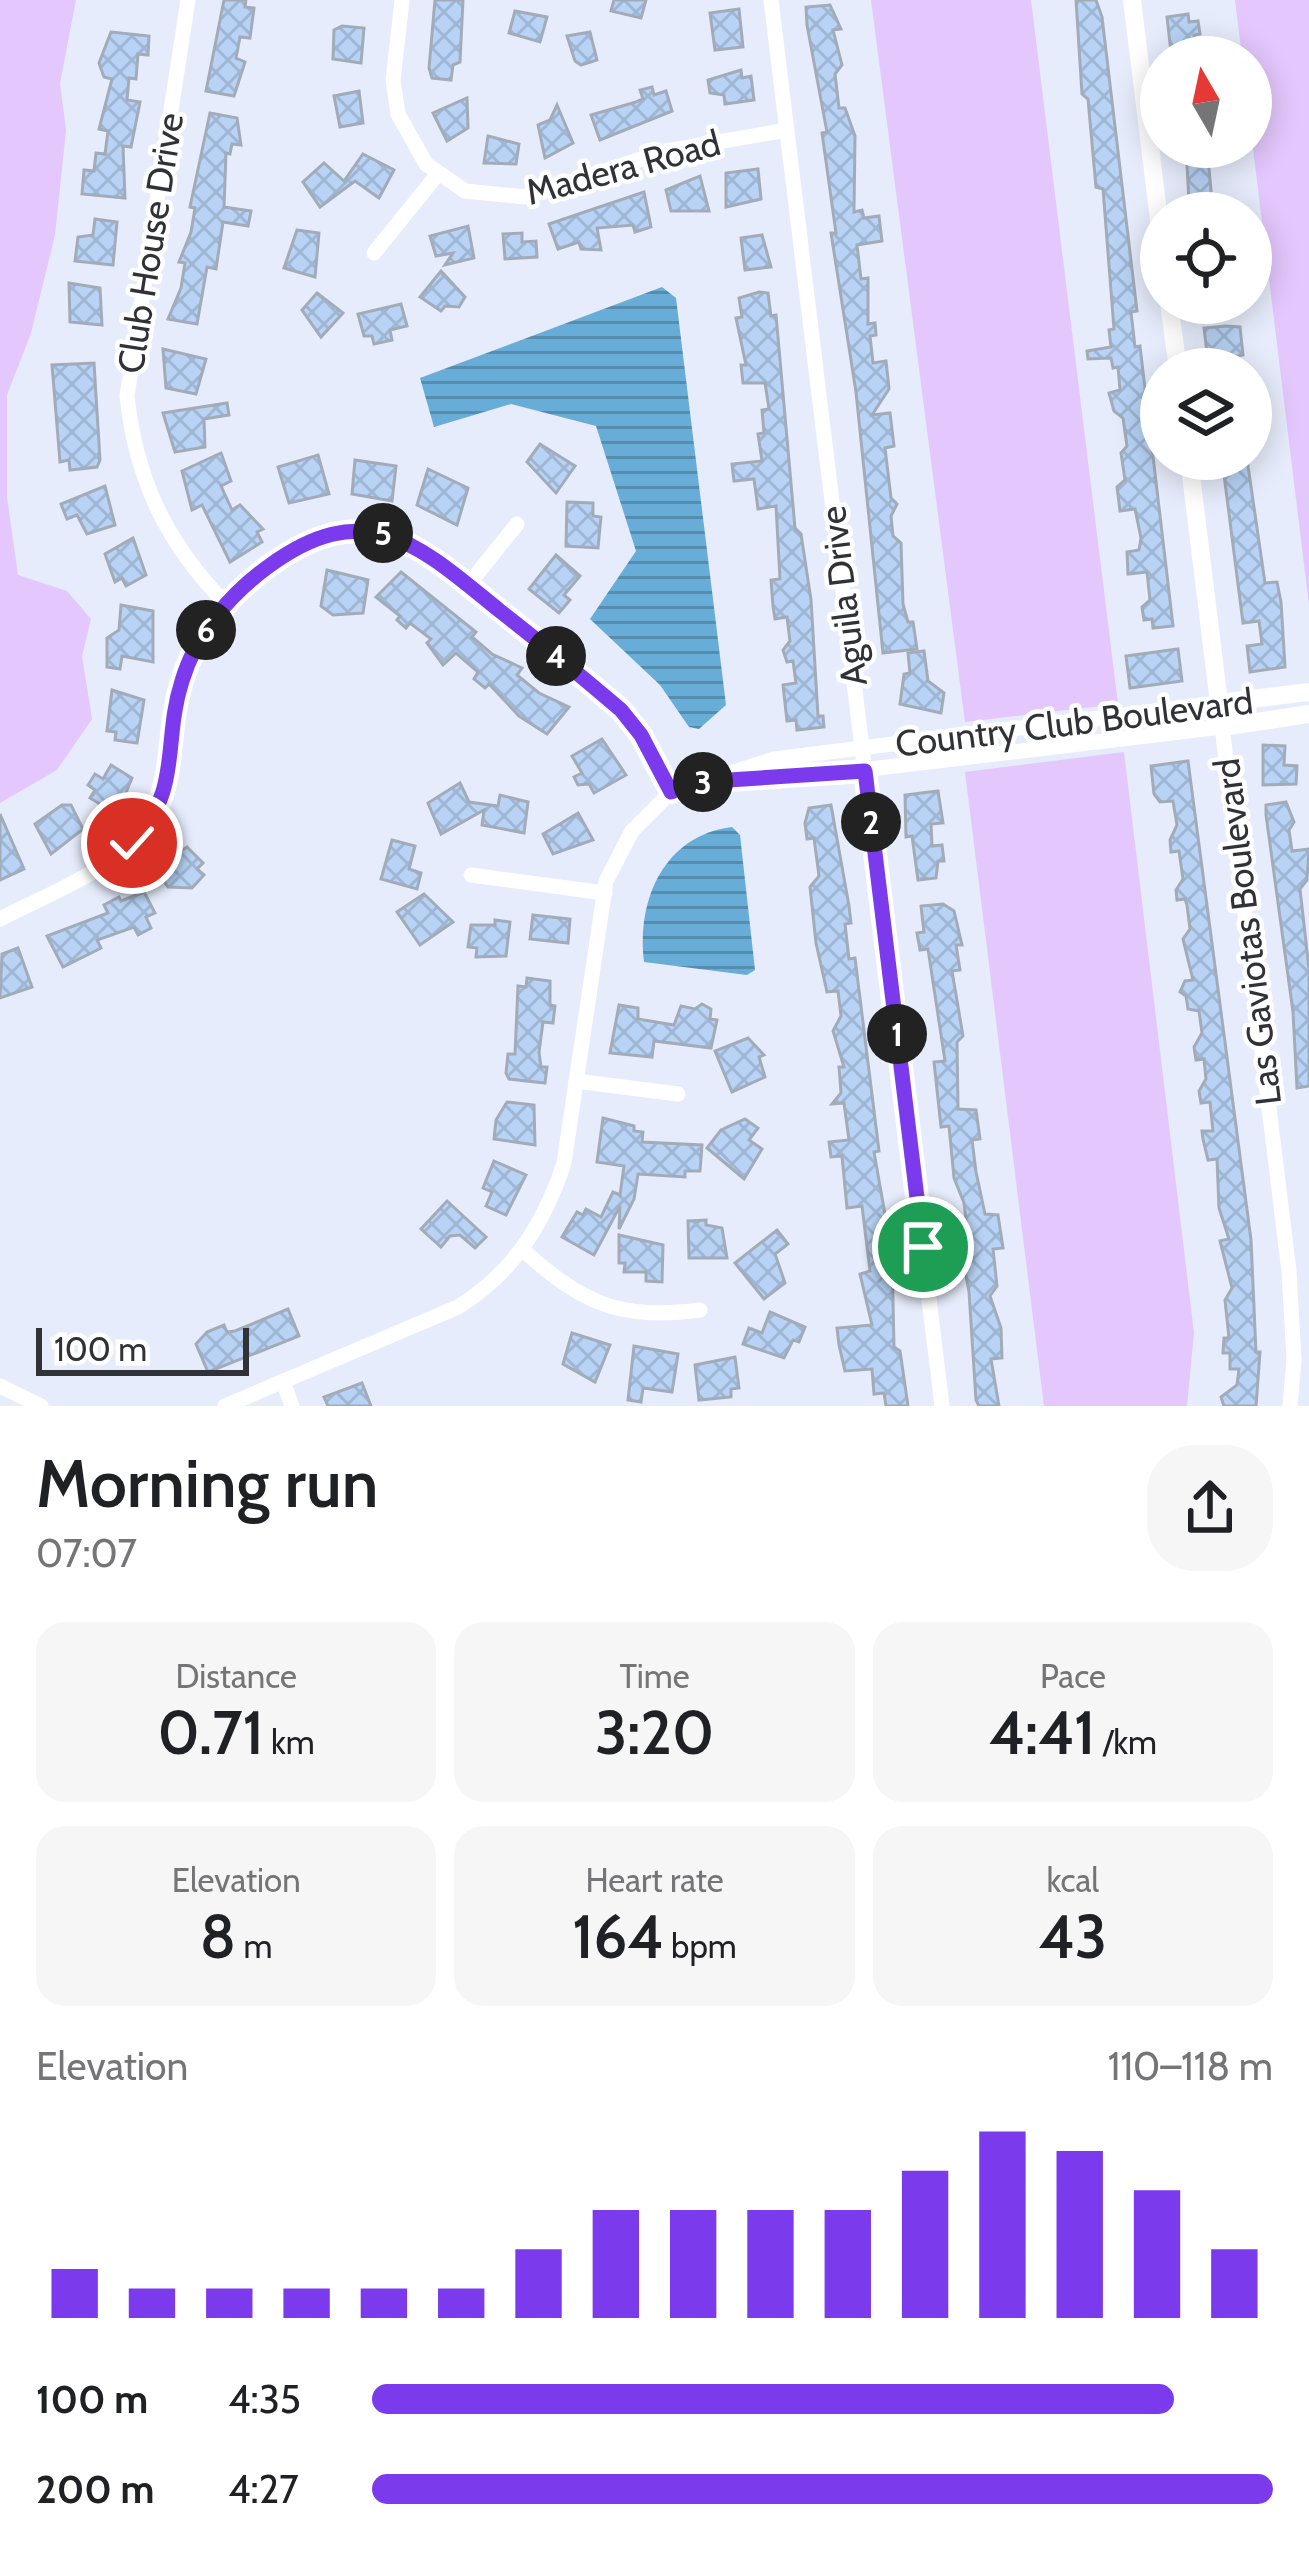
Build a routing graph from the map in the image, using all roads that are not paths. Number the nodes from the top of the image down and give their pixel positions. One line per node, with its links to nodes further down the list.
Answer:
1 (188, 0): 12 (street, Club House Drive)
2 (401, 0): 6 (street)
3 (771, 0): 5 (street, Aguila Drive)
4 (1132, 0): 7 (street)
5 (787, 130): 6 (street, Madera Road); 17 (street, Aguila Drive)
6 (437, 175): 8 (street)
7 (1156, 192)
8 (374, 254)
9 (1192, 480): 14 (street, Las Gaviotas Boulevard)
10 (517, 524): 11 (street)
11 (467, 585): 12 (street); 20 (street)
12 (226, 604): 23 (street)
13 (1309, 692): 14 (street, Country Club Boulevard)
14 (1219, 703): 16 (street, Las Gaviotas Boulevard); 17 (street, Country Club Boulevard)
15 (1309, 714): 16 (street, Country Club Boulevard)
16 (1222, 727): 18 (street, Country Club Boulevard); 36 (street, Las Gaviotas Boulevard)
17 (862, 749): 18 (street, Aguila Drive); 19 (street, Country Club Boulevard)
18 (865, 771): 19 (street, Country Club Boulevard); 35 (street, Aguila Drive)
19 (698, 782): 20 (street, Country Club Boulevard)
20 (671, 792): 22 (street, Country Club Boulevard)
21 (471, 875): 22 (street)
22 (604, 893): 24 (street, Country Club Boulevard)
23 (0, 919)
24 (576, 1081): 25 (street); 26 (street, Country Club Boulevard)
25 (678, 1094)
26 (523, 1250): 27 (street); 28 (street, Country Club Boulevard)
27 (700, 1310)
28 (283, 1382): 31 (street, Country Club Boulevard); 34 (street)
29 (0, 1386): 30 (street)
30 (20, 1401): 32 (street)
31 (251, 1401): 33 (street, Country Club Boulevard)
32 (40, 1406)
33 (225, 1406)
34 (292, 1406)
35 (942, 1406)
36 (1290, 1406)

